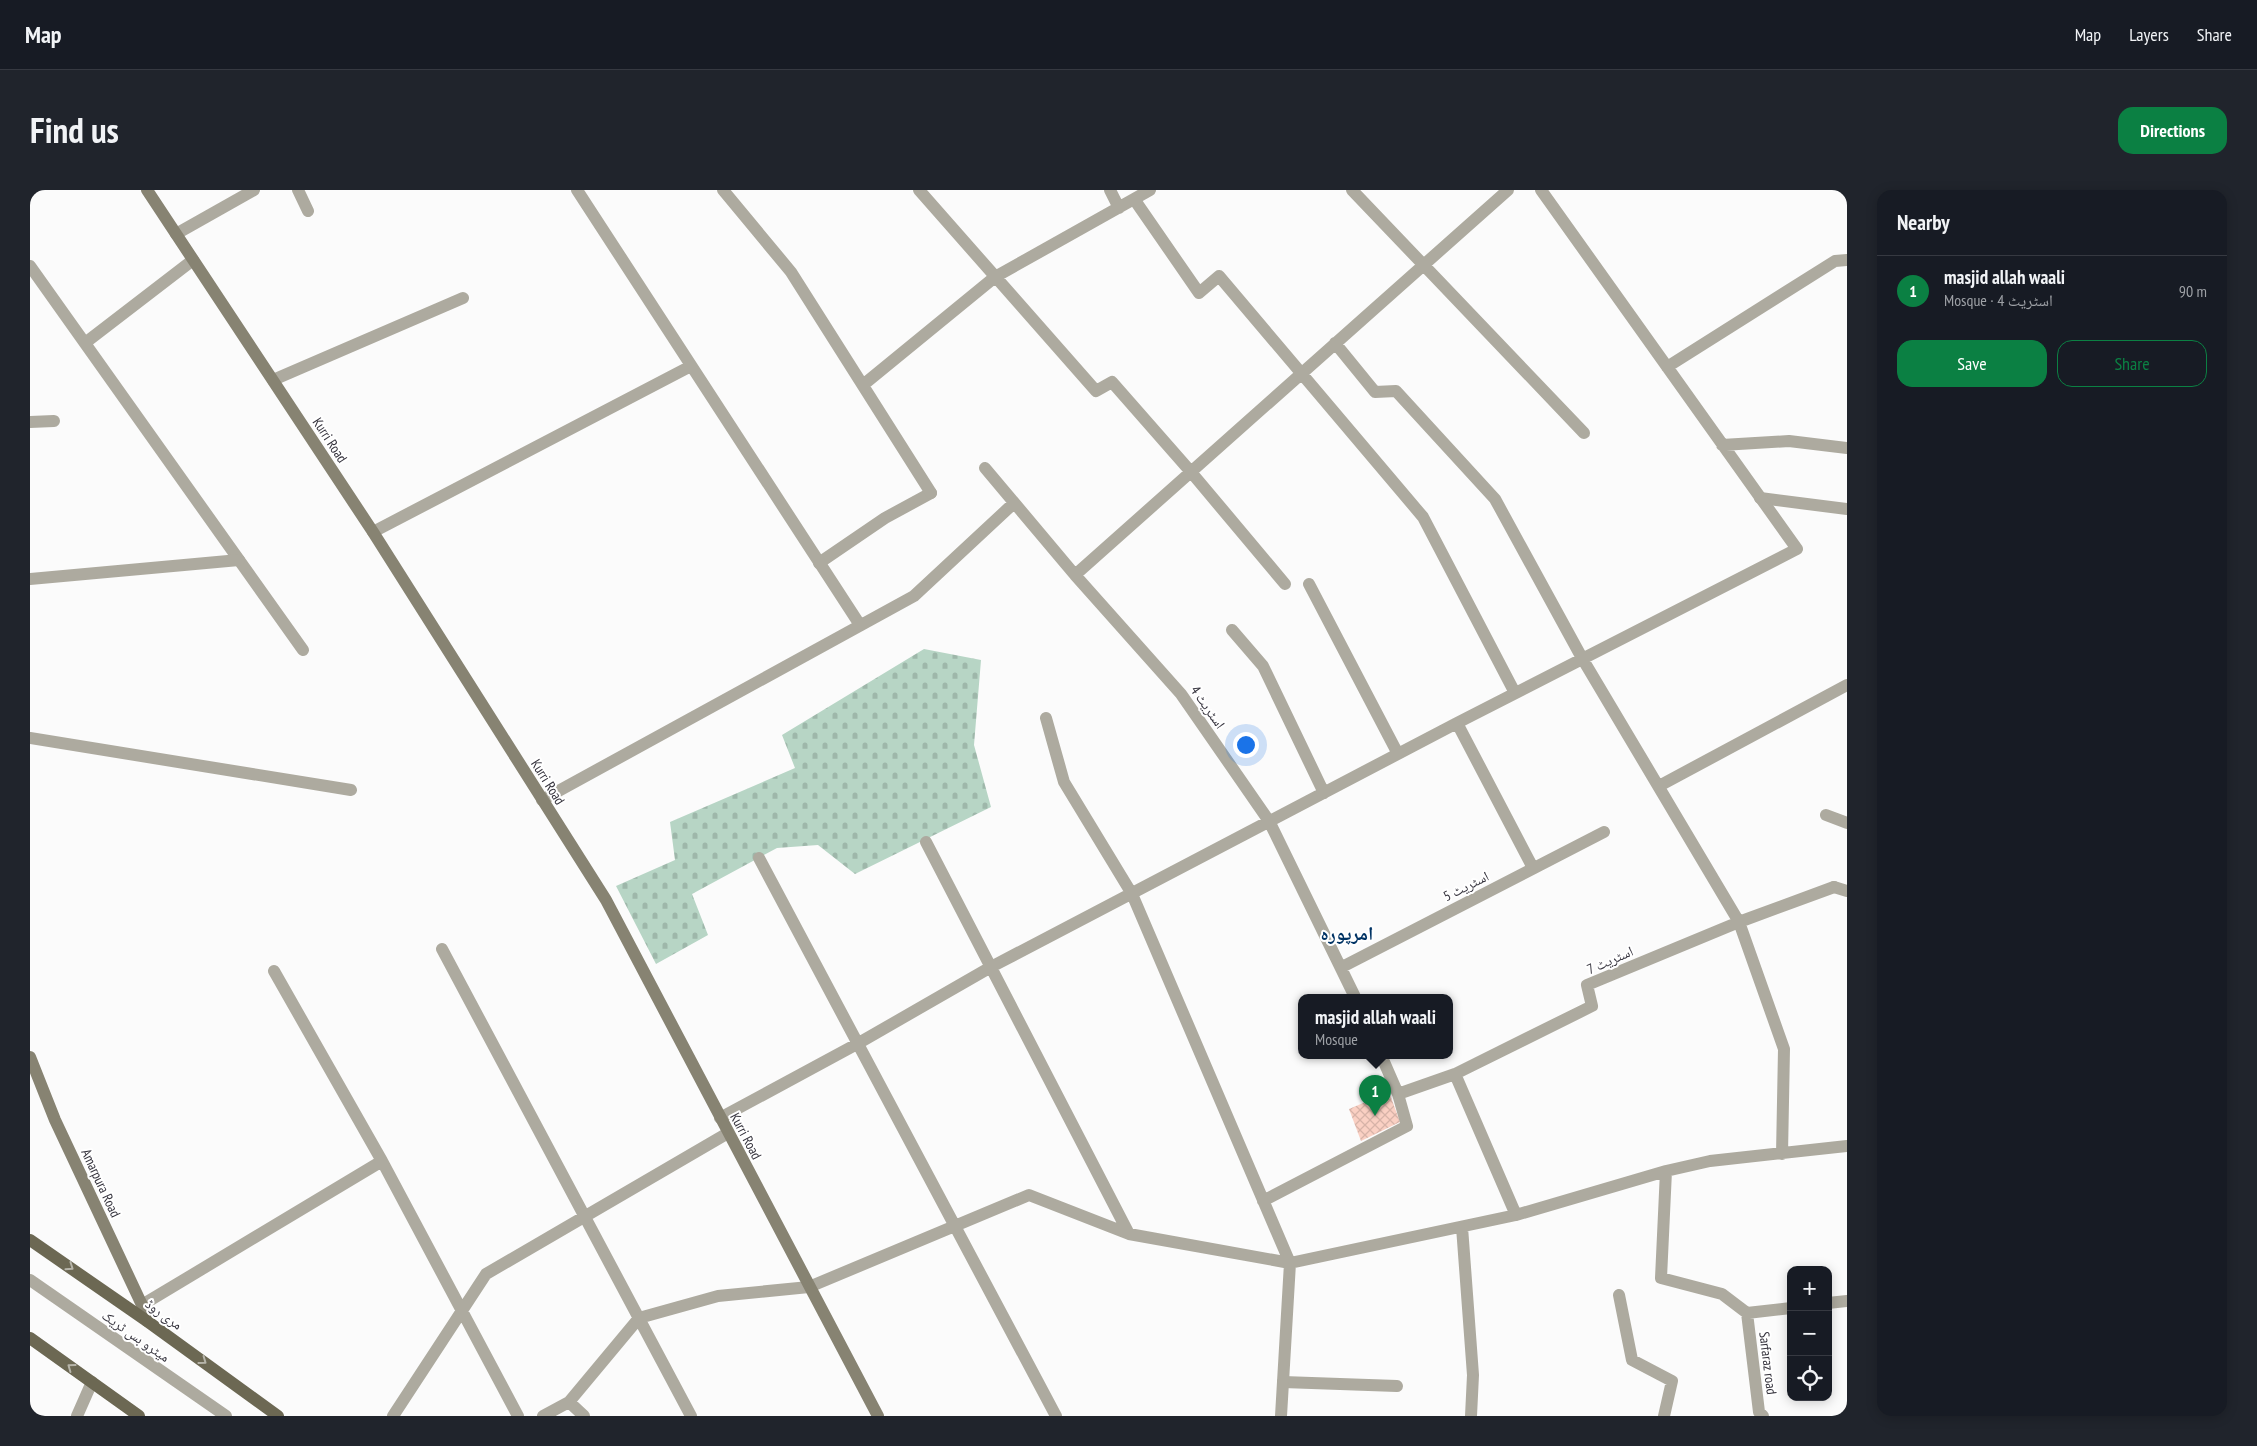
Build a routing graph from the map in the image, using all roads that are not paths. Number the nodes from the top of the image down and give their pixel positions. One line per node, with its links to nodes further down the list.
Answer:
1 (147, 190): 15 (street, Kurri Road)
2 (254, 190): 15 (street)
3 (298, 190): 14 (street)
4 (577, 190): 24 (street)
5 (723, 190): 28 (street)
6 (919, 190): 20 (street)
7 (1110, 190): 13 (street)
8 (1150, 190): 12 (street)
9 (1352, 190): 18 (street)
10 (1508, 190): 18 (street)
11 (1541, 190): 25 (street)
12 (1134, 199): 13 (street); 26 (street)
13 (1119, 208): 20 (street)
14 (308, 211)
15 (176, 234): 16 (street, Kurri Road)
16 (194, 260): 22 (street); 27 (street, Kurri Road)
17 (1847, 260): 25 (street)
18 (1423, 265): 23 (street); 31 (street)
19 (30, 266): 22 (street)
20 (995, 276): 28 (street); 35 (street)
21 (462, 298): 27 (street)
22 (85, 342): 40 (street)
23 (1335, 343): 26 (street); 49 (street)
24 (692, 366): 39 (street); 41 (street)
25 (1667, 367): 32 (street)
26 (1302, 372): 35 (street); 51 (street)
27 (273, 380): 39 (street, Kurri Road)
28 (863, 385): 41 (street)
29 (54, 420): 30 (street)
30 (30, 422)
31 (1584, 433)
32 (1722, 444): 33 (street); 36 (street)
33 (1847, 448)
34 (985, 468): 37 (street, اسٹریٹ 4)
35 (1191, 472): 42 (street); 44 (street)
36 (1760, 498): 38 (street); 49 (street)
37 (1014, 503): 42 (street, اسٹریٹ 4); 46 (street)
38 (1847, 509)
39 (373, 532): 59 (street, Kurri Road)
40 (239, 560): 43 (street); 48 (street)
41 (819, 563): 46 (street)
42 (1075, 575): 61 (street, اسٹریٹ 4)
43 (30, 579)
44 (1285, 584)
45 (1309, 584): 55 (street)
46 (860, 625): 59 (street)
47 (1232, 630): 58 (street)
48 (304, 650)
49 (1582, 658): 51 (street); 56 (street)
50 (1847, 685): 56 (street)
51 (1515, 693): 53 (street)
52 (1046, 718): 68 (street)
53 (1457, 724): 55 (street); 66 (street)
54 (30, 738): 57 (street)
55 (1398, 754): 58 (street)
56 (1660, 786): 69 (street)
57 (351, 790)
58 (1324, 793): 61 (street)
59 (542, 800): 80 (street, Kurri Road)
60 (1826, 815): 62 (street)
61 (1268, 822): 68 (street); 72 (street, اسٹریٹ 4)
62 (1847, 823)
63 (1604, 832): 66 (street, اسٹریٹ 5)
64 (926, 842): 71 (street)
65 (759, 858): 75 (street)
66 (1534, 868): 72 (street, اسٹریٹ 5)
67 (1847, 890): 69 (street, اسٹریٹ 7)
68 (1132, 894): 71 (street); 86 (street)
69 (1739, 922): 78 (street, اسٹریٹ 7); 83 (street)
70 (442, 949): 88 (street)
71 (991, 967): 75 (street); 91 (street)
72 (1342, 967): 74 (street, اسٹریٹ 4)
73 (274, 971): 84 (street)
74 (1354, 994)
75 (857, 1044): 80 (street); 89 (street)
76 (30, 1057): 99 (street, Amarpura Road)
77 (1383, 1059): 79 (street)
78 (1455, 1074): 79 (street, اسٹریٹ 7); 87 (street)
79 (1398, 1094): 86 (street)
80 (720, 1118): 81 (street, Kurri Road)
81 (728, 1133): 88 (street); 95 (street, Kurri Road)
82 (1847, 1146): 83 (street)
83 (1782, 1154): 85 (street)
84 (382, 1161): 99 (street); 101 (street)
85 (1666, 1171): 87 (street); 102 (street)
86 (1263, 1201): 93 (street)
87 (1516, 1215): 90 (street)
88 (585, 1218): 101 (street); 103 (street)
89 (954, 1227): 91 (street); 95 (street); 120 (street)
90 (1462, 1227): 93 (street); 122 (street)
91 (1129, 1234): 93 (street)
92 (30, 1240): 104 (main road, مری روڈ, one-way to 104)
93 (1290, 1263): 107 (street)
94 (30, 1280): 112 (street, میٹرو بس ٹریک)
95 (809, 1287): 103 (street); 119 (street, Kurri Road)
96 (1619, 1295): 123 (street)
97 (1847, 1301): 98 (street)
98 (1832, 1303)
99 (142, 1304): 104 (street, Amarpura Road)
100 (1787, 1308): 102 (street)
101 (462, 1311): 114 (street); 115 (street)
102 (1746, 1313): 124 (street, Sarfaraz road)
103 (639, 1318): 109 (street); 118 (street)
104 (147, 1321): 113 (main road, مری روڈ, one-way to 113)
105 (30, 1338): 106 (main road, one-way to 105)
106 (92, 1382): 110 (street); 111 (main road)
107 (1283, 1382): 108 (street); 121 (street)
108 (1397, 1386)
109 (569, 1402): 116 (street); 117 (street)
110 (77, 1416)
111 (139, 1416)
112 (226, 1416)
113 (278, 1416)
114 (393, 1416)
115 (518, 1416)
116 (543, 1416)
117 (584, 1416)
118 (691, 1416)
119 (878, 1416)
120 (1056, 1416)
121 (1281, 1416)
122 (1471, 1416)
123 (1664, 1416)
124 (1763, 1416)

